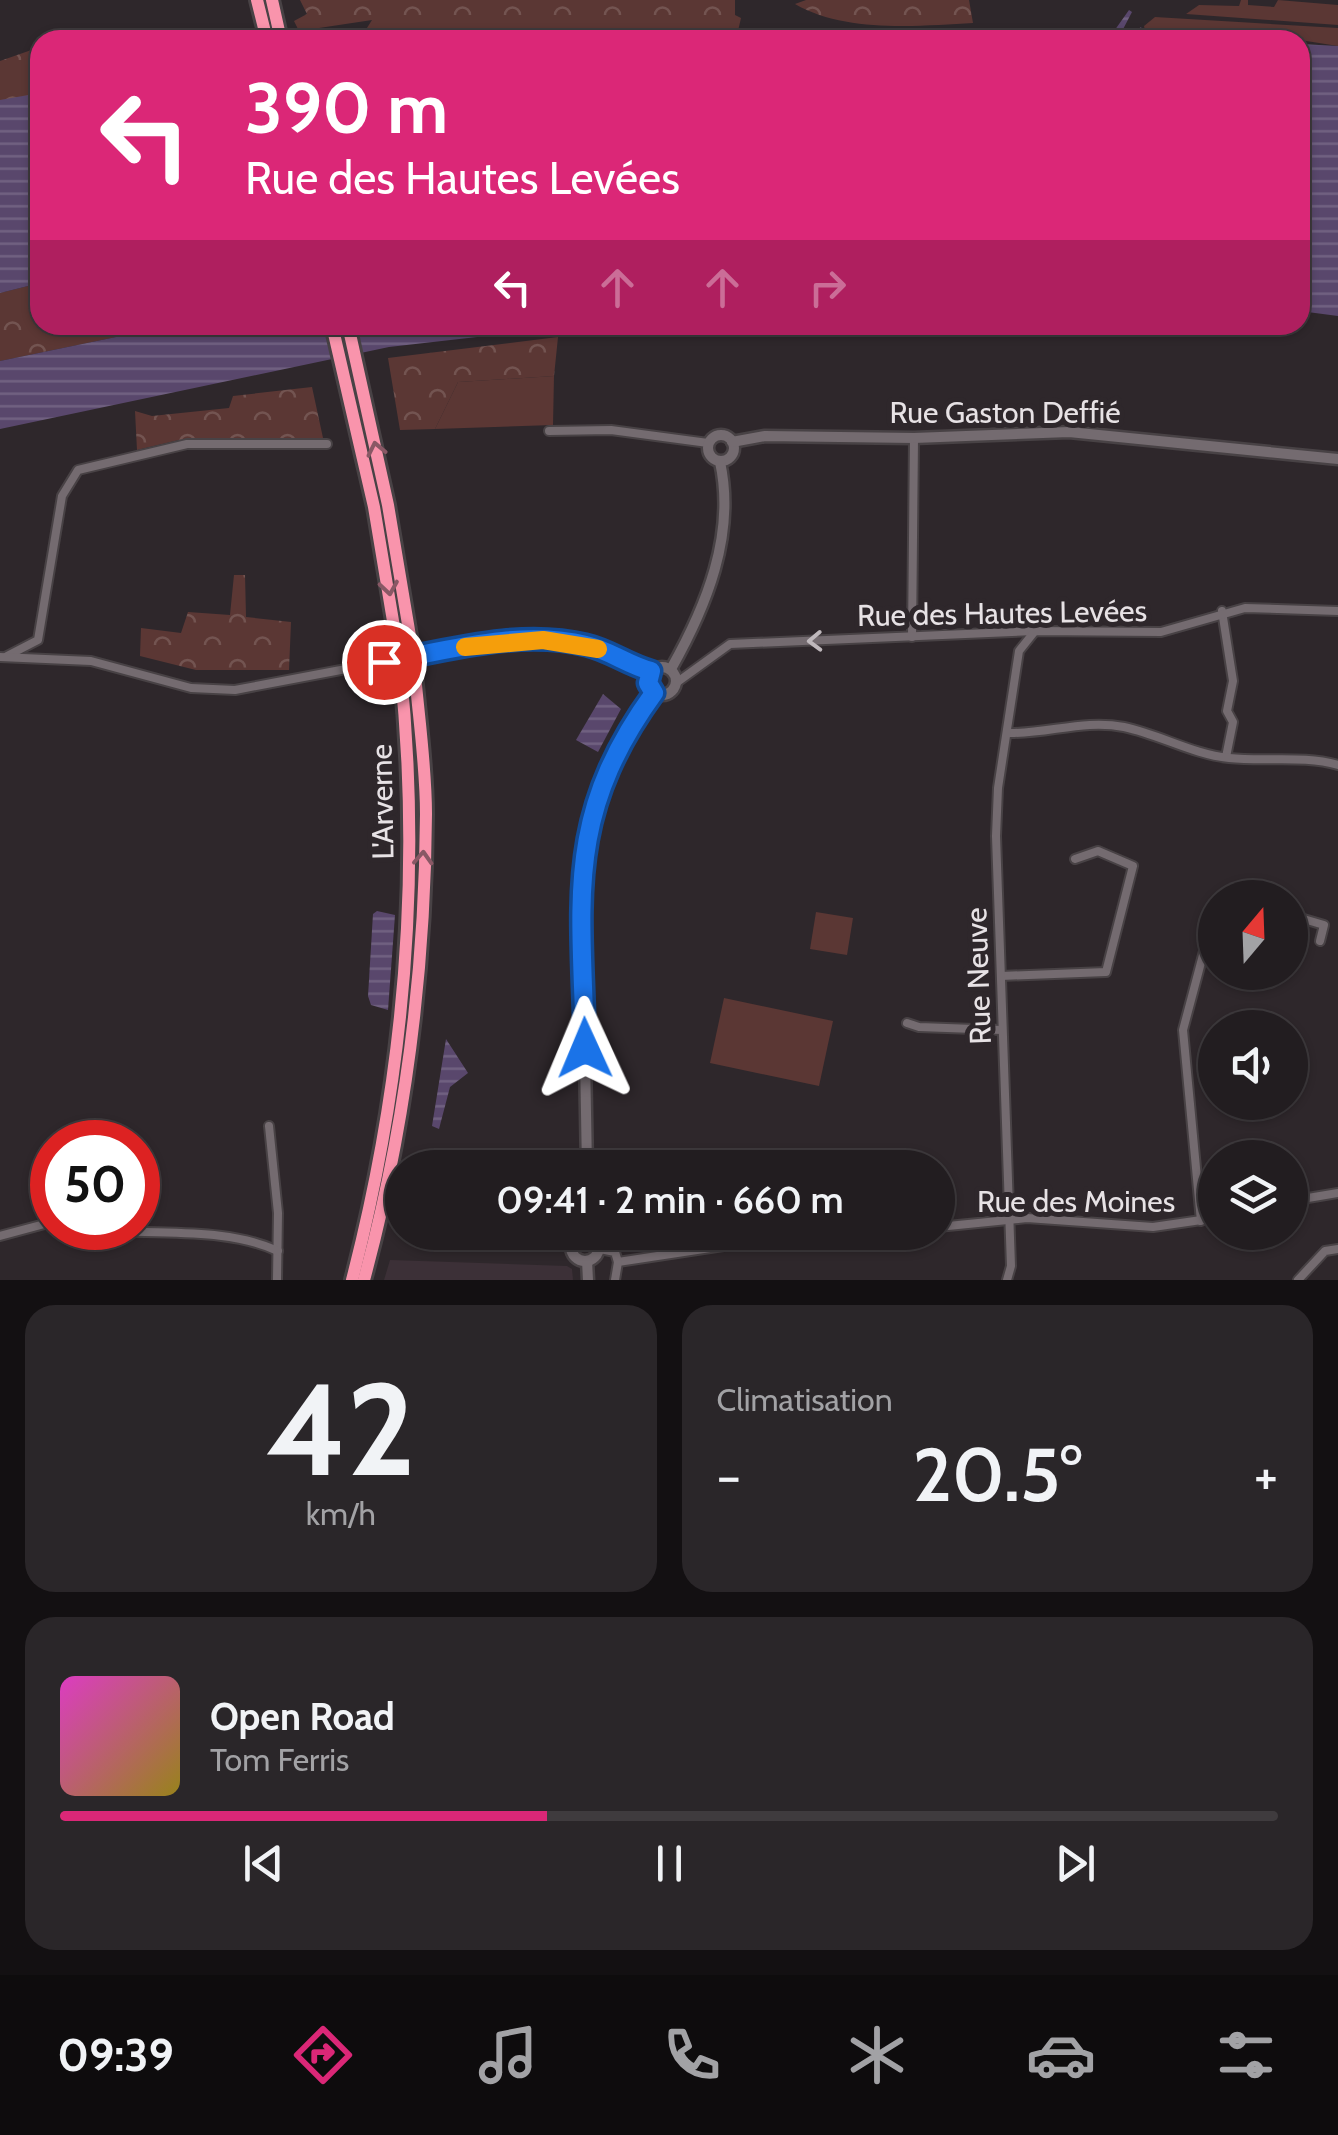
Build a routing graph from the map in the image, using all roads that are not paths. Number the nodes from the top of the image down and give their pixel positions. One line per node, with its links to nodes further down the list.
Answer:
1 (257, 0): 3 (highway)
2 (272, 0): 4 (highway)
3 (264, 30)
4 (279, 30)
5 (334, 335): 22 (highway, L'Arverne, one-way to 22)
6 (350, 335): 22 (highway, L'Arverne, one-way to 6)
7 (549, 431): 11 (street)
8 (914, 438): 9 (main road, Rue Gaston Deffié); 12 (main road, Rue Gaston Deffié); 18 (street)
9 (732, 442): 11 (main road); 13 (main road)
10 (327, 444): 19 (street)
11 (708, 444): 13 (main road)
12 (1338, 459)
13 (720, 462): 24 (main road)
14 (1222, 611): 15 (street, Rue des Hautes Levées); 16 (street, Rue des Hautes Levées); 29 (street)
15 (1338, 611)
16 (1035, 630): 17 (street, Rue des Hautes Levées); 20 (street)
17 (1007, 632): 18 (street, Rue des Hautes Levées); 20 (street)
18 (912, 636): 26 (street, Rue des Hautes Levées, one-way to 26)
19 (38, 640): 21 (street); 23 (street)
20 (1020, 651): 28 (street, Rue Neuve)
21 (3, 657): 23 (street)
22 (406, 657): 58 (highway, L'Arverne); 59 (highway, L'Arverne, one-way to 22)
23 (46, 659): 25 (street)
24 (671, 670): 25 (main road); 26 (main road)
25 (651, 671): 27 (main road)
26 (676, 683): 27 (main road)
27 (654, 693): 39 (main road)
28 (1008, 733): 29 (street); 35 (street, Rue Neuve)
29 (1226, 758): 30 (street)
30 (1338, 765)
31 (1075, 859): 35 (street)
32 (1308, 920): 33 (street)
33 (1320, 940)
34 (1198, 974): 40 (street)
35 (1001, 976): 37 (street, Rue Neuve)
36 (907, 1023): 37 (street)
37 (1002, 1030): 43 (street, Rue Neuve)
38 (269, 1126): 54 (street)
39 (586, 1150)
40 (1198, 1181)
41 (1338, 1193): 42 (street)
42 (1308, 1198)
43 (1008, 1219): 44 (street, Rue des Moines); 45 (street, Rue des Moines); 62 (street, Rue Neuve)
44 (1198, 1221)
45 (955, 1225)
46 (30, 1228): 48 (street)
47 (160, 1233): 54 (street)
48 (0, 1236)
49 (1338, 1248): 63 (street)
50 (573, 1250): 55 (main road)
51 (598, 1250): 55 (main road)
52 (608, 1250): 56 (street)
53 (701, 1250): 56 (street)
54 (278, 1251): 57 (street)
55 (587, 1262): 60 (main road)
56 (618, 1264): 61 (street)
57 (277, 1280)
58 (352, 1280)
59 (364, 1280)
60 (588, 1280)
61 (615, 1280)
62 (1006, 1280)
63 (1298, 1280)

